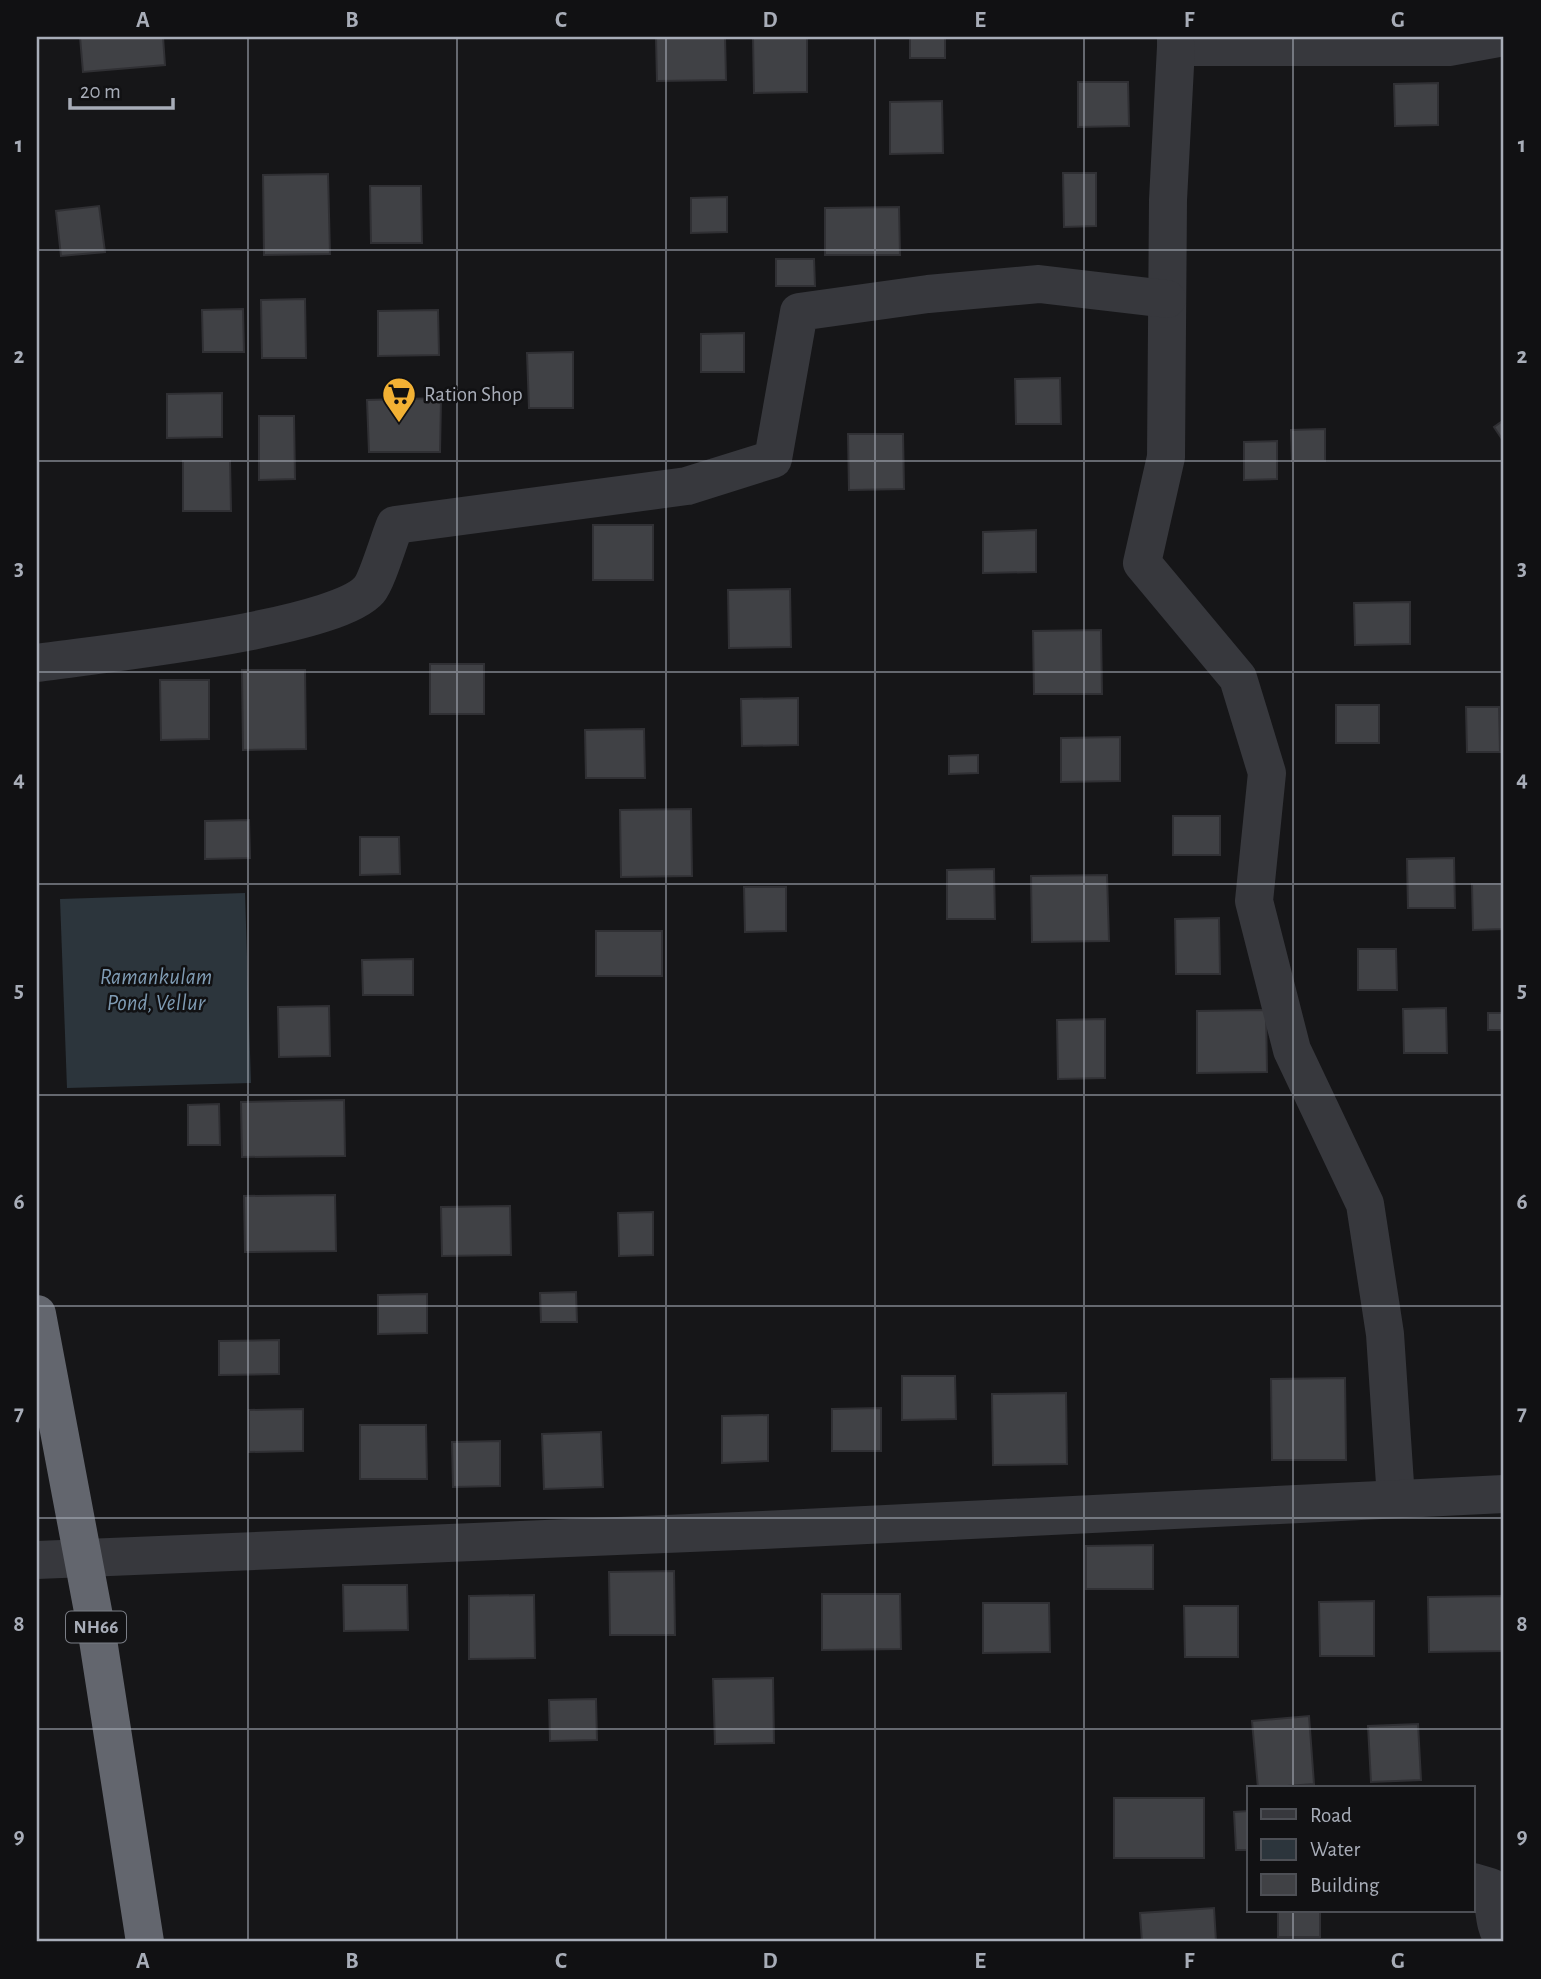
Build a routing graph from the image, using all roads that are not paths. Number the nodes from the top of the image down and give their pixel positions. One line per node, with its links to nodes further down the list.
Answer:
1 (1504, 37): 2 (street)
2 (1176, 42): 3 (street)
3 (1167, 299): 4 (street); 7 (street)
4 (37, 663)
5 (37, 1314): 9 (highway, NH66)
6 (1504, 1494): 7 (street)
7 (1396, 1499): 9 (street)
8 (37, 1560): 9 (street)
9 (84, 1560): 12 (highway, NH66)
10 (1474, 1882): 11 (street)
11 (1504, 1940)
12 (145, 1942)

